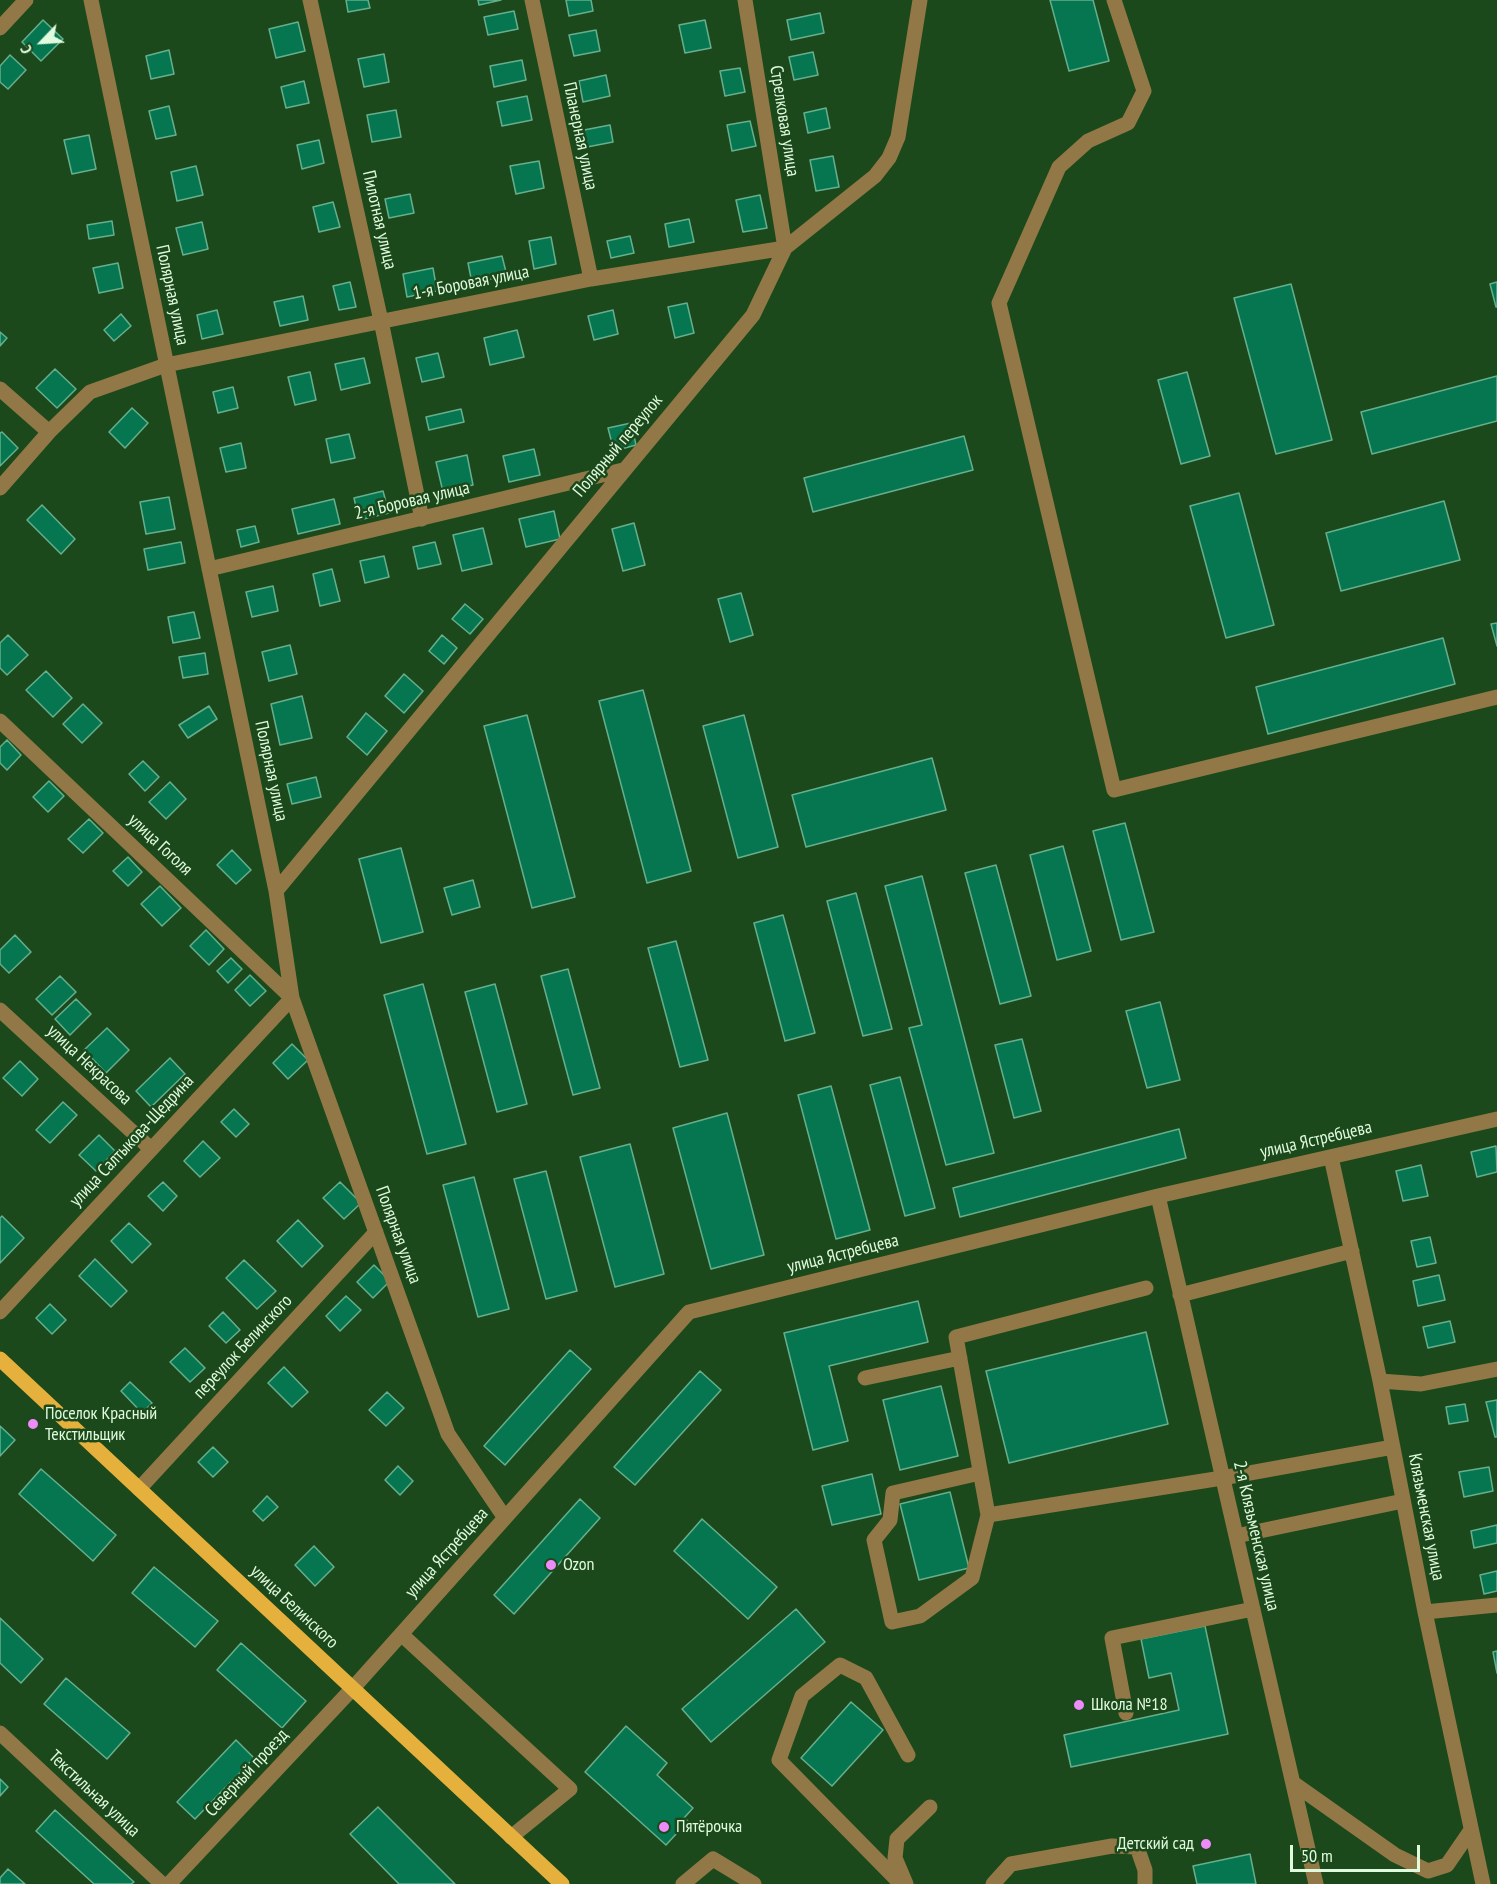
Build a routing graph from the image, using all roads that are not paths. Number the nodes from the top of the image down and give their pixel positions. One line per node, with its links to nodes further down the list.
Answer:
1 (26, 0): 8 (street)
2 (91, 0): 12 (street, Полярная улица)
3 (310, 0): 11 (street, Пилотная улица)
4 (532, 0): 10 (street, Планерная улица)
5 (745, 0): 9 (street, Стрелковая улица)
6 (920, 0): 9 (street, Полярный переулок)
7 (1114, 0): 19 (street)
8 (0, 28)
9 (785, 248): 10 (street, 1-я Боровая улица); 15 (street, Полярный переулок)
10 (591, 279): 11 (street, 1-я Боровая улица)
11 (381, 321): 12 (street, 1-я Боровая улица); 17 (street, Пилотная улица)
12 (166, 365): 14 (street, 1-я Боровая улица); 18 (street, Полярная улица)
13 (0, 389): 14 (street)
14 (49, 432): 16 (street, 1-я Боровая улица)
15 (623, 470): 17 (street, 2-я Боровая улица); 21 (street, Полярный переулок)
16 (0, 488)
17 (422, 519): 18 (street, 2-я Боровая улица)
18 (209, 569): 21 (street, Полярная улица)
19 (1497, 697)
20 (0, 721): 22 (street, улица Гоголя)
21 (276, 891): 22 (street, Полярная улица)
22 (292, 998): 25 (street, улица Салтыкова-Щедрина); 28 (street, Полярная улица)
23 (0, 1010): 25 (street, улица Некрасова)
24 (1497, 1119): 26 (street, улица Ястребцева)
25 (151, 1149): 32 (street, улица Салтыкова-Щедрина)
26 (1331, 1157): 27 (street, улица Ястребцева); 29 (street, Клязьменская улица)
27 (1158, 1196): 31 (street, 2-я Клязьменская улица); 44 (street, улица Ястребцева)
28 (376, 1233): 41 (street, переулок Белинского); 44 (street, Полярная улица)
29 (1352, 1251): 31 (street); 37 (street, Клязьменская улица)
30 (1146, 1288): 33 (street)
31 (1180, 1295): 40 (street, 2-я Клязьменская улица)
32 (0, 1312)
33 (960, 1358): 36 (street); 39 (street)
34 (0, 1359): 41 (main road, улица Белинского)
35 (1497, 1369): 37 (street)
36 (865, 1378)
37 (1380, 1381): 38 (street, Клязьменская улица)
38 (1393, 1447): 40 (street); 42 (street, Клязьменская улица)
39 (980, 1473): 43 (street); 43 (street)
40 (1222, 1478): 43 (street); 45 (street, 2-я Клязьменская улица)
41 (139, 1489): 50 (main road, улица Белинского)
42 (1403, 1500): 45 (street); 48 (street, Клязьменская улица)
43 (988, 1515)
44 (505, 1518): 49 (street, улица Ястребцева)
45 (1236, 1536): 47 (street, 2-я Клязьменская улица)
46 (1497, 1605): 48 (street)
47 (1252, 1609): 51 (street); 54 (street, 2-я Клязьменская улица)
48 (1425, 1612): 56 (street, Клязьменская улица)
49 (401, 1634): 50 (street, улица Ястребцева); 57 (street)
50 (352, 1688): 57 (main road, улица Белинского); 59 (street, Северный проезд)
51 (1126, 1713)
52 (0, 1733): 58 (street, Текстильная улица)
53 (908, 1755): 63 (street)
54 (1293, 1783): 56 (street); 67 (street, 2-я Клязьменская улица)
55 (930, 1807): 64 (street)
56 (1471, 1830): 68 (street, Клязьменская улица)
57 (511, 1837): 60 (main road, улица Белинского)
58 (162, 1884)
59 (169, 1884)
60 (562, 1884)
61 (683, 1884): 62 (street)
62 (754, 1884)
63 (901, 1884)
64 (906, 1884)
65 (993, 1884): 66 (street)
66 (1145, 1884)
67 (1316, 1884)
68 (1483, 1884)

